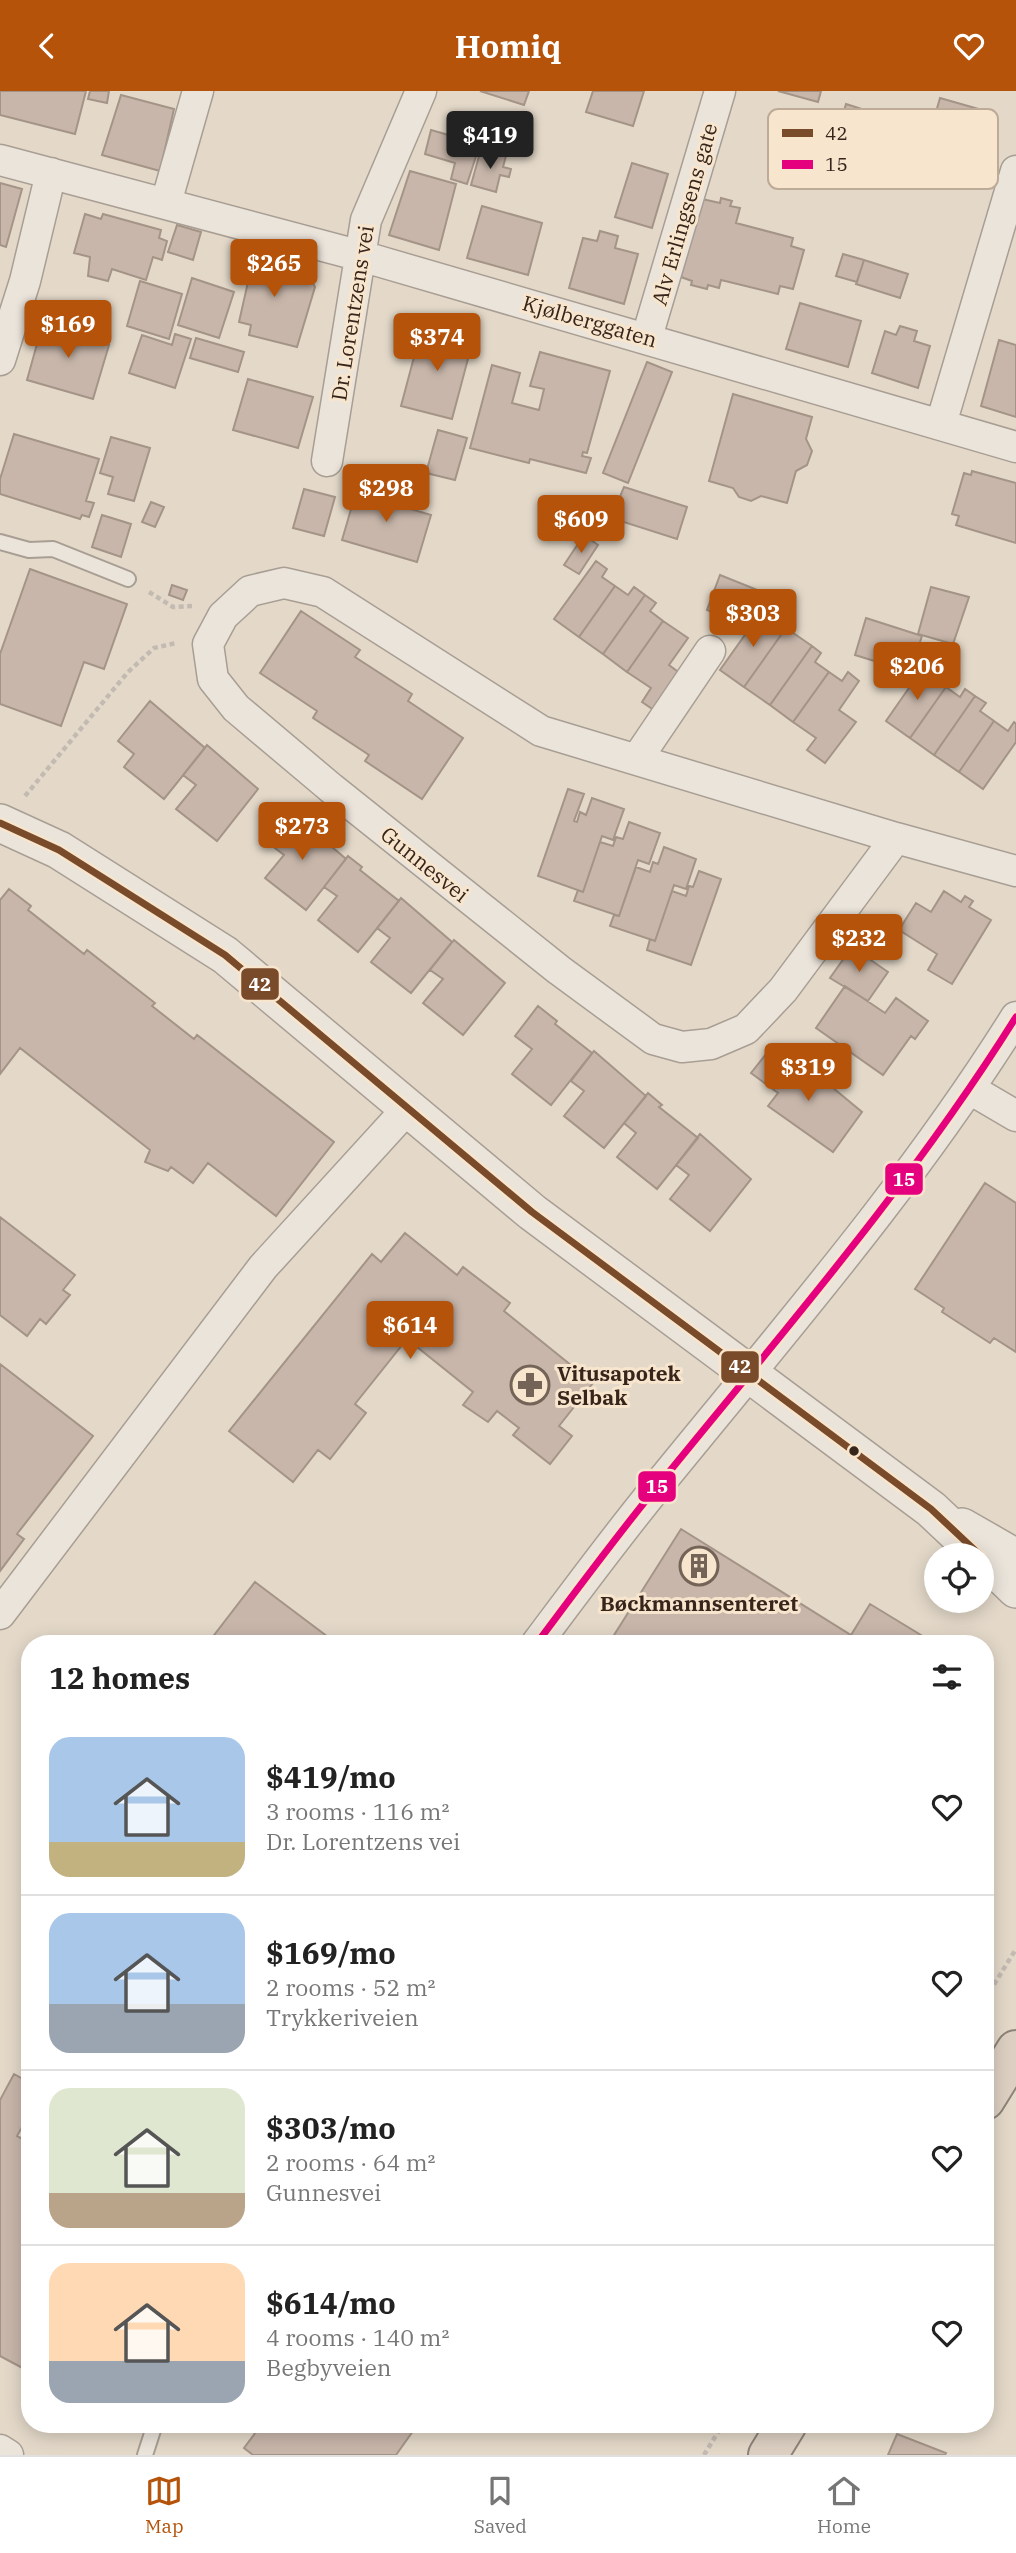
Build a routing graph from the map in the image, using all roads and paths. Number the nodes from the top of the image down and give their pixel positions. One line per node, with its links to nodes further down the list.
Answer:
1 (198, 91): 7 (street)
2 (421, 91): 8 (street, Dr. Lorentzens vei)
3 (720, 91): 9 (street, Alv Erlingsens gate)
4 (0, 160): 6 (street, Kjølberggaten)
5 (1016, 171): 11 (street)
6 (51, 173): 7 (street, Kjølberggaten); 10 (street)
7 (166, 203): 8 (street, Kjølberggaten)
8 (361, 256): 9 (street, Kjølberggaten); 13 (street, Dr. Lorentzens vei)
9 (648, 337): 11 (street, Kjølberggaten)
10 (0, 361)
11 (941, 424): 12 (street, Kjølberggaten)
12 (1016, 447)
13 (327, 461)
14 (0, 542): 15 (lane)
15 (128, 579): 16 (path)
16 (234, 606): 17 (street); 19 (street)
17 (208, 643): 20 (path); 21 (street, Gunnesvei)
18 (710, 651): 19 (street)
19 (637, 759): 21 (street)
20 (1, 823): 25 (street)
21 (896, 838): 22 (street)
22 (1016, 871)
23 (1016, 1017): 24 (street)
24 (970, 1090): 26 (street); 27 (street)
25 (408, 1108): 27 (street); 33 (street)
26 (1016, 1116)
27 (750, 1374): 28 (street); 34 (street)
28 (931, 1509): 29 (street); 30 (street)
29 (967, 1543)
30 (1016, 1557)
31 (994, 1568): 32 (street)
32 (1016, 1588)
33 (0, 1614)
34 (543, 1635)
35 (1016, 1949): 36 (path)
36 (994, 1984)
37 (1016, 2050): 38 (highway)
38 (994, 2085)
39 (152, 2433): 44 (lane)
40 (717, 2433): 45 (path)
41 (781, 2433): 46 (highway)
42 (0, 2451): 43 (street)
43 (8, 2455)
44 (145, 2455)
45 (704, 2455)
46 (768, 2455)

